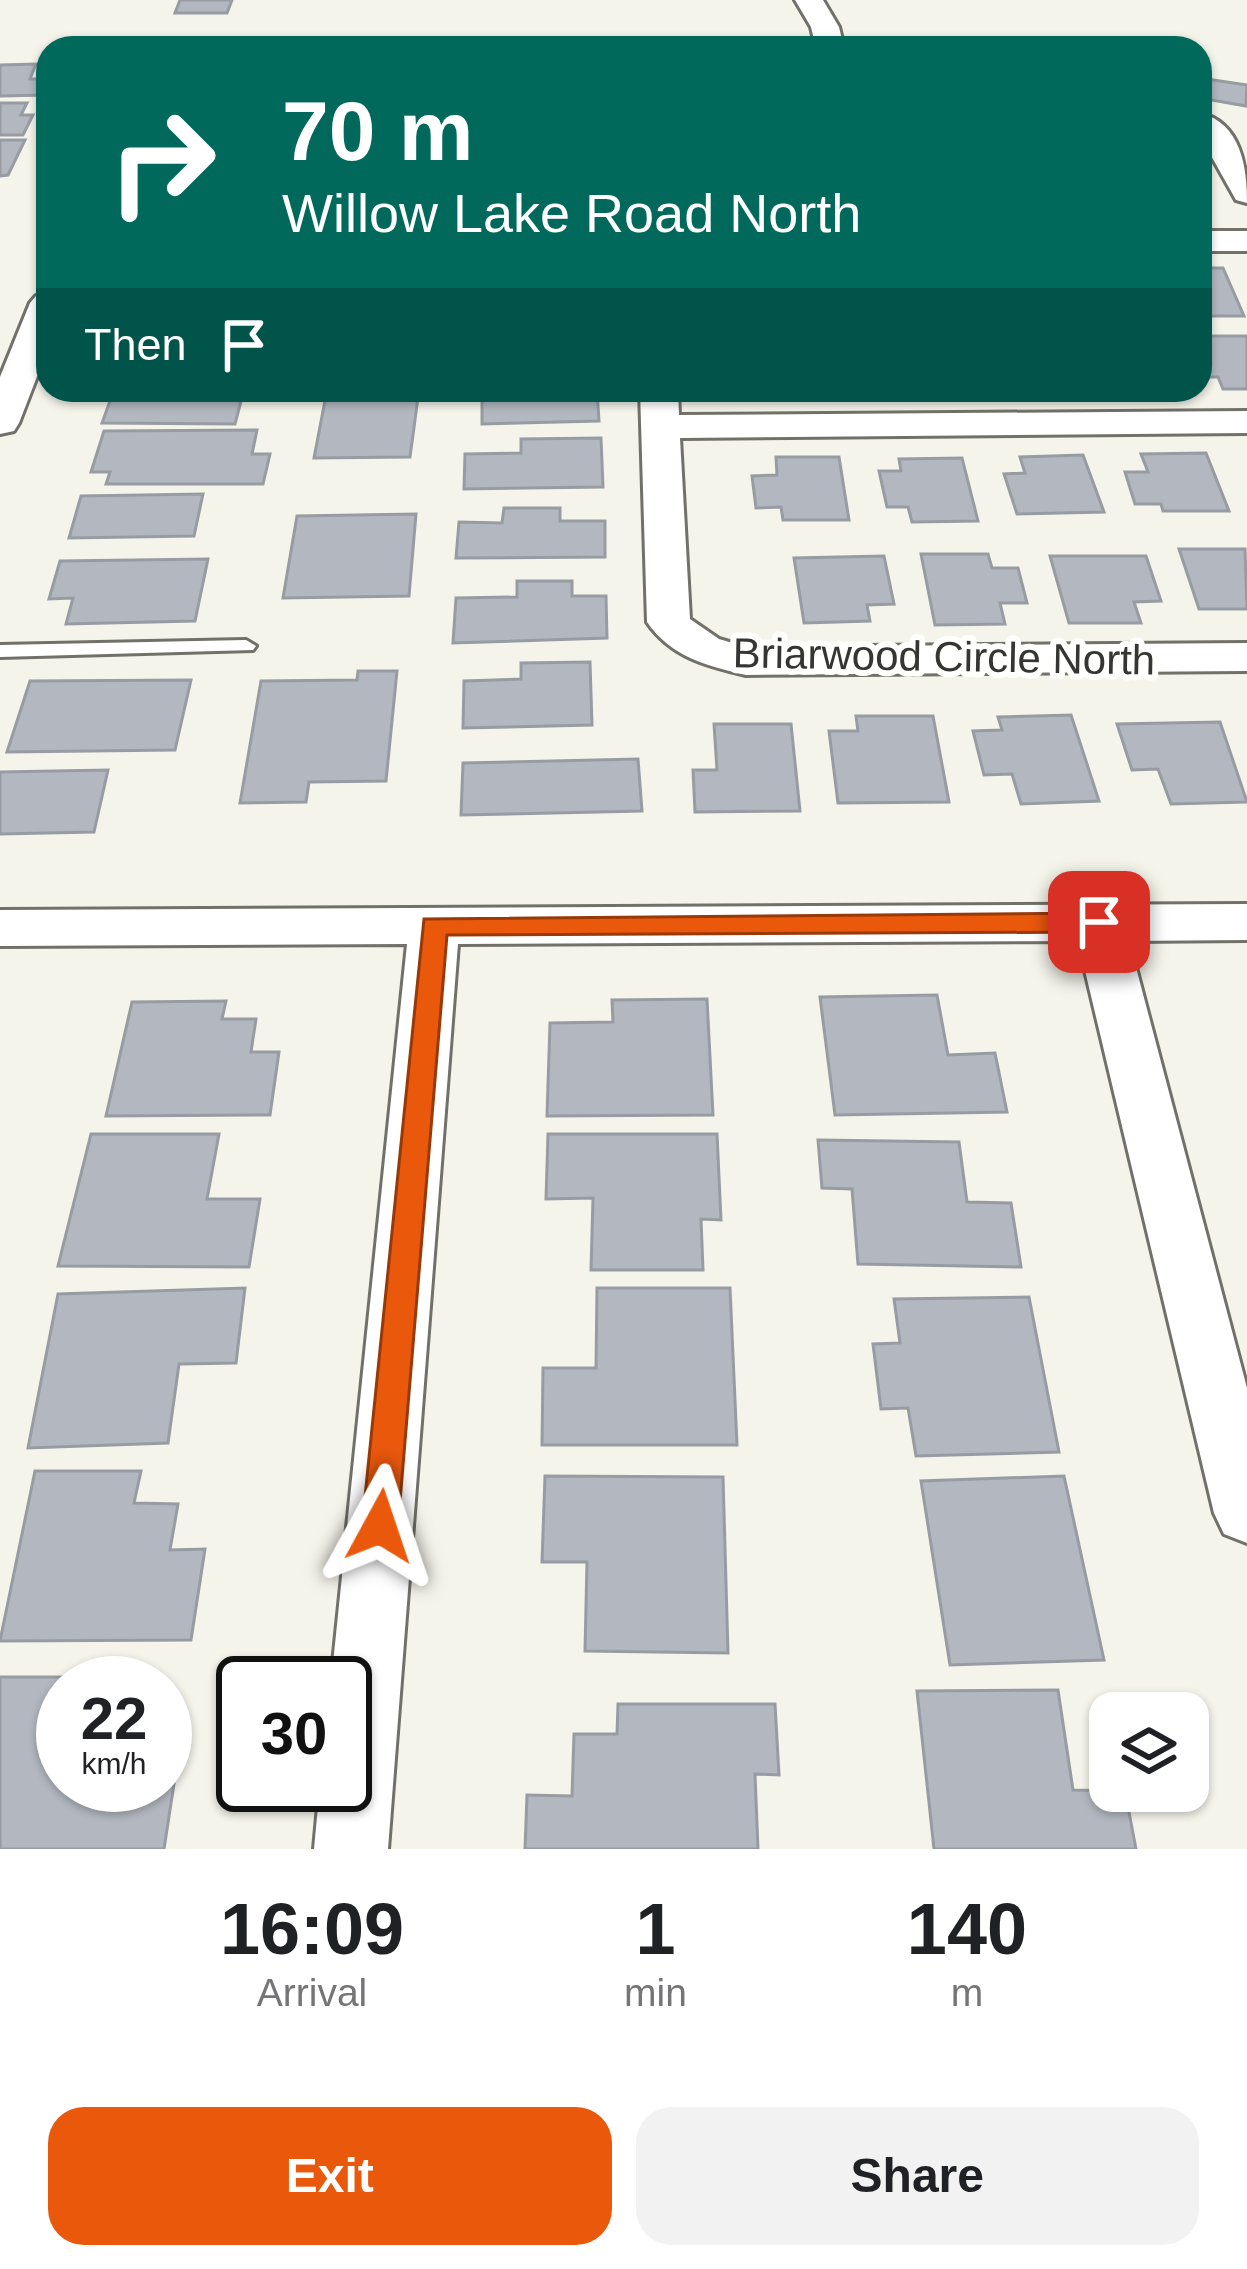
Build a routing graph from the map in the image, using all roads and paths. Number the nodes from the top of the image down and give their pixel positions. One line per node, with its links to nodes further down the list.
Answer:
1 (809, 0): 2 (street)
2 (827, 36)
3 (1212, 130): 4 (street)
4 (1247, 193)
5 (1212, 241): 6 (street)
6 (1247, 241)
7 (36, 360): 10 (street)
8 (659, 409): 9 (street); 13 (street, Briarwood Circle North)
9 (1247, 422)
10 (0, 423)
11 (246, 646): 12 (lane)
12 (0, 651)
13 (1247, 658)
14 (1099, 922): 15 (street); 16 (street); 18 (street)
15 (1247, 922)
16 (434, 926): 17 (street); 19 (street)
17 (0, 928)
18 (1247, 1513)
19 (351, 1849)

